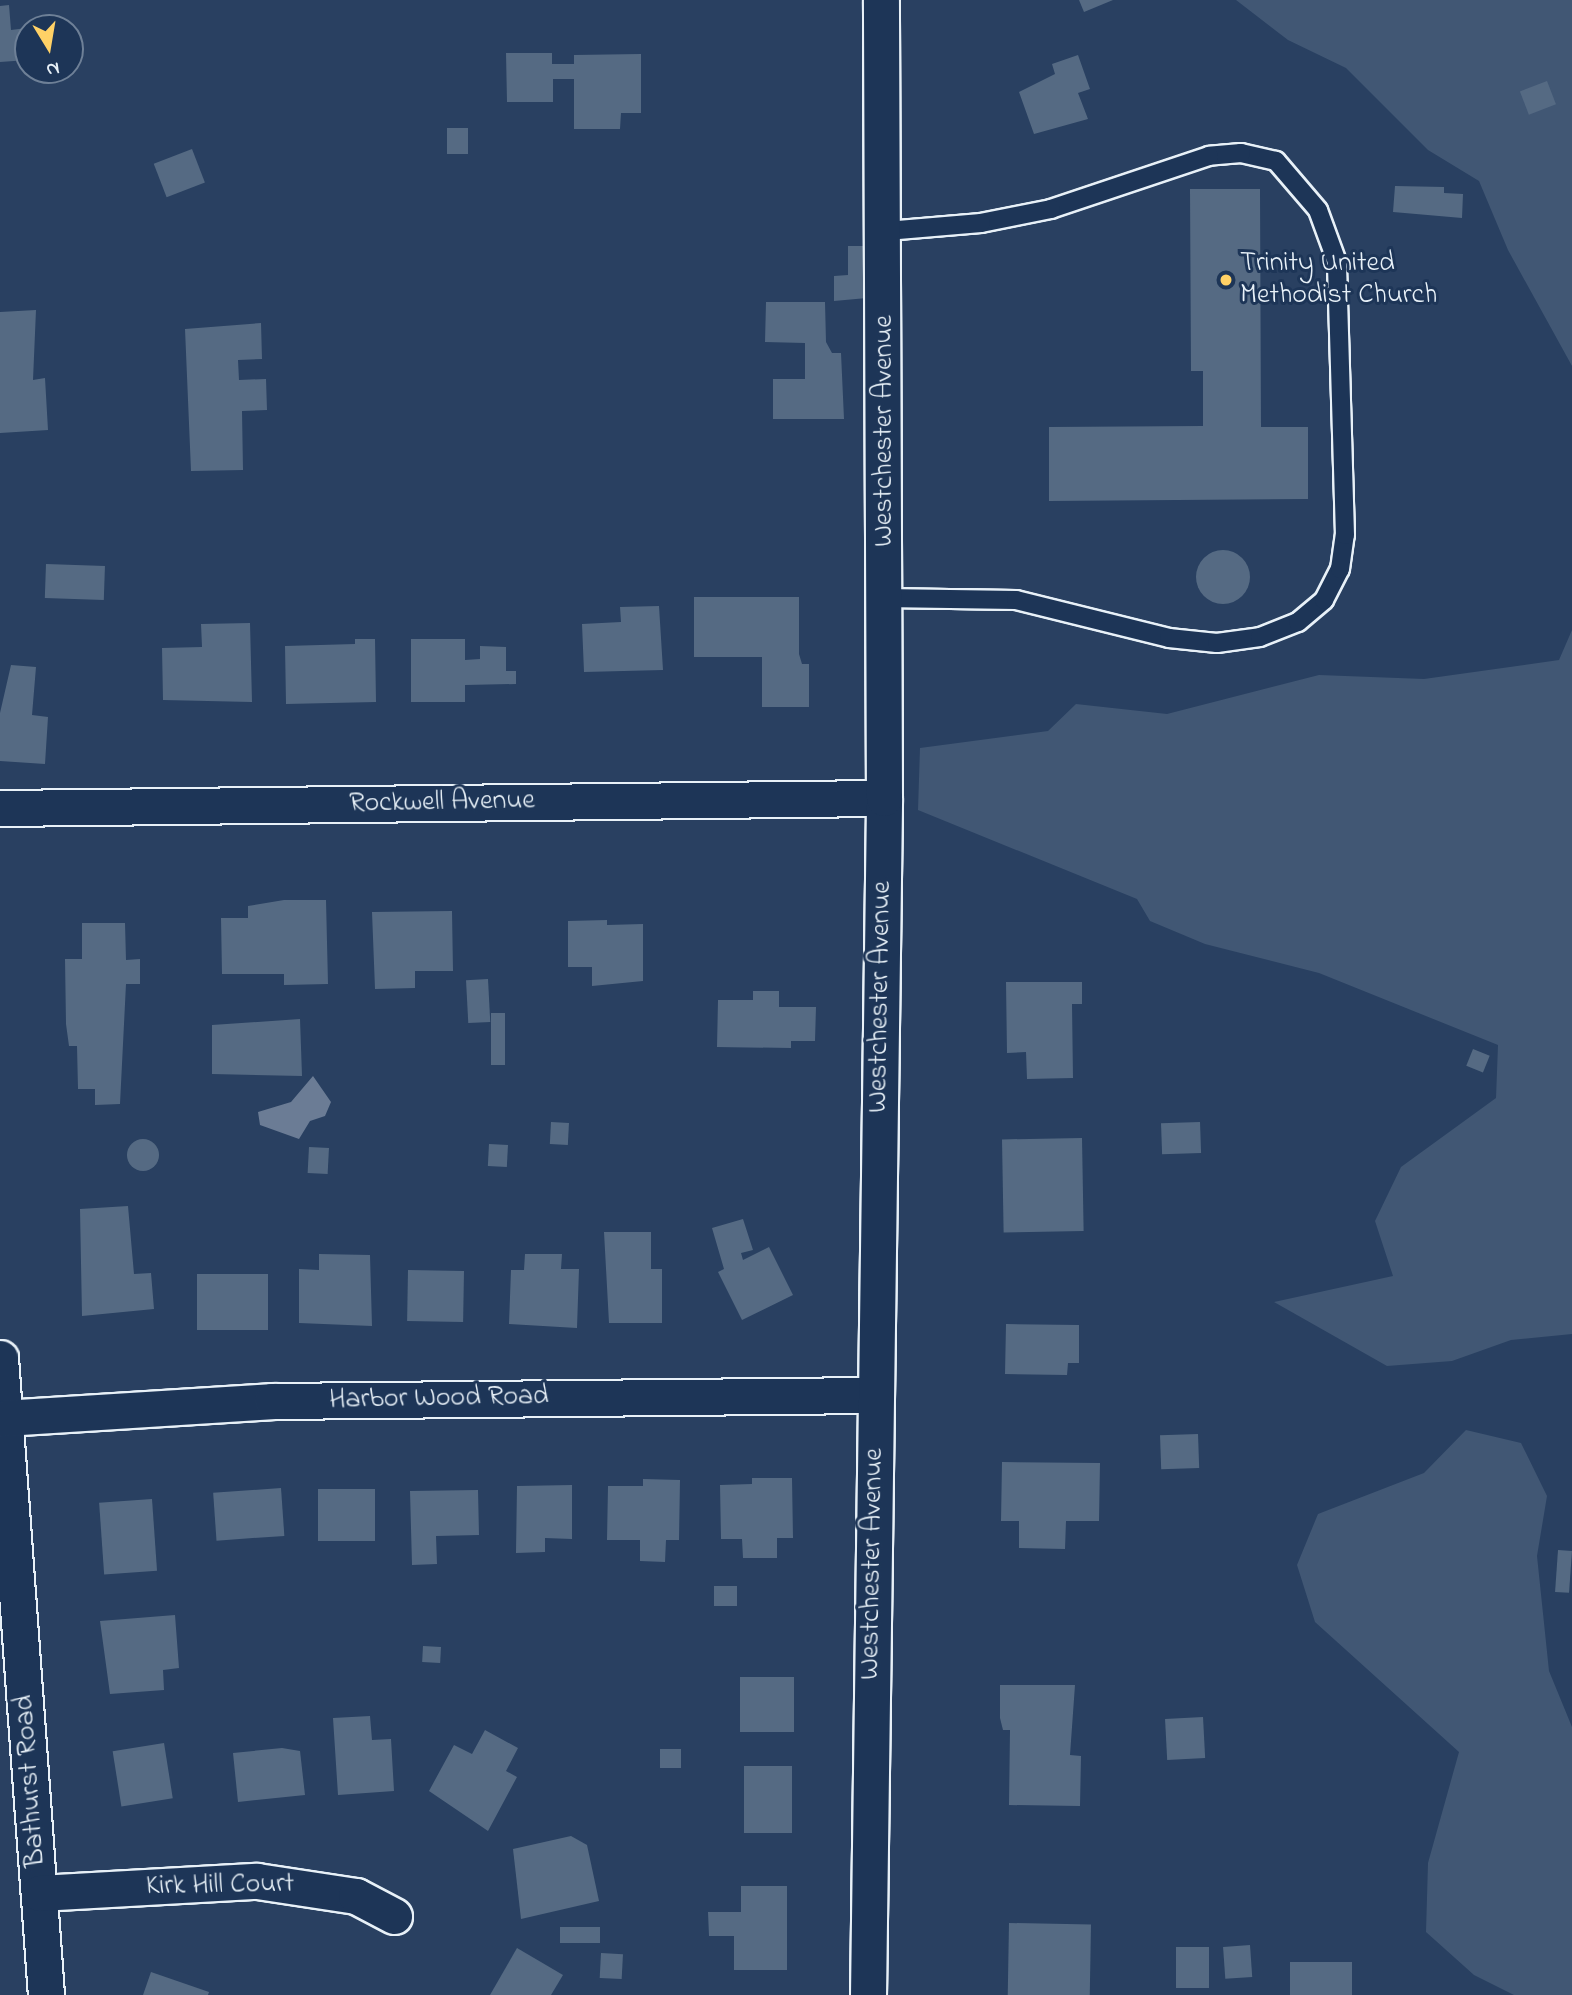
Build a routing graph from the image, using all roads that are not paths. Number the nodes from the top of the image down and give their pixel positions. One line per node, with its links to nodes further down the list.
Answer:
1 (881, 0): 2 (street, Westchester Avenue)
2 (886, 231): 3 (street, Westchester Avenue); 3 (lane)
3 (884, 598): 4 (street, Westchester Avenue)
4 (884, 798): 5 (street, Rockwell Avenue); 7 (street, Westchester Avenue)
5 (0, 808)
6 (0, 1358): 8 (street, Bathurst Road)
7 (875, 1395): 8 (street, Harbor Wood Road); 12 (street, Westchester Avenue)
8 (4, 1418): 9 (street, Bathurst Road)
9 (39, 1893): 10 (street, Kirk Hill Court); 11 (street, Bathurst Road)
10 (394, 1916)
11 (47, 1995)
12 (868, 1995)

